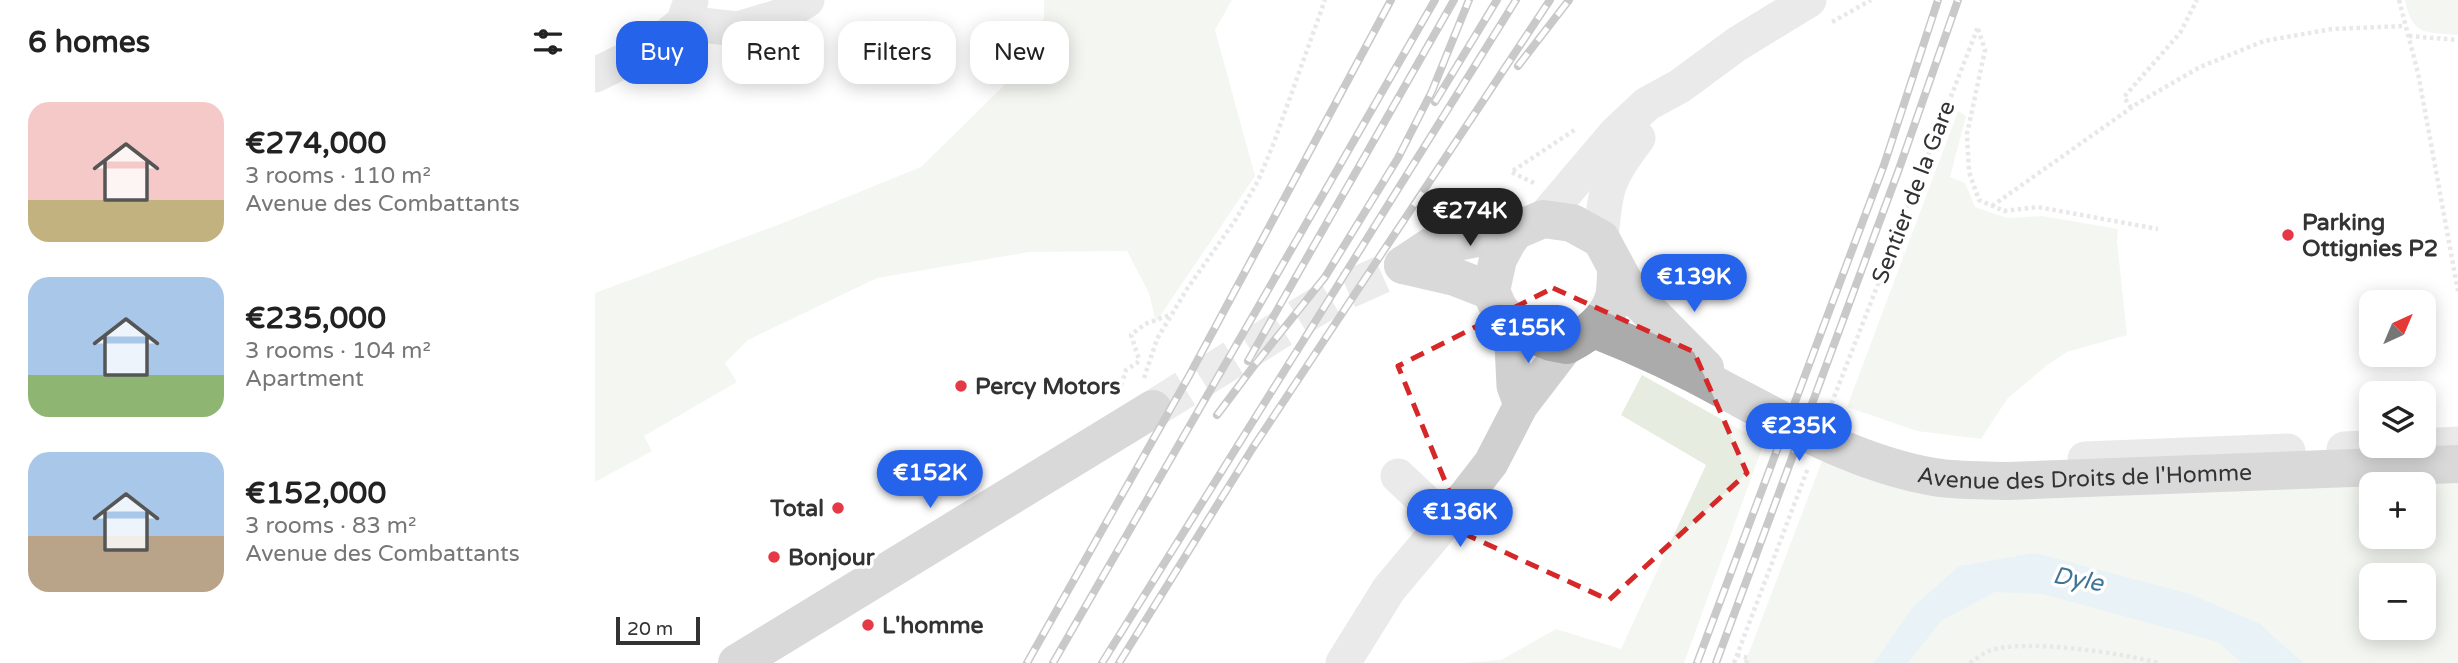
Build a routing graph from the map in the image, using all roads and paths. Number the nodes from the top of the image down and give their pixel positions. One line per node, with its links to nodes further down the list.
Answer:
1 (807, 0): 6 (street)
2 (1325, 0): 19 (path)
3 (1809, 0): 11 (street)
4 (2197, 0): 12 (path)
5 (2399, 0): 7 (path)
6 (687, 12): 10 (street)
7 (2404, 26): 8 (path); 12 (path)
8 (2409, 36): 9 (path); 18 (path)
9 (2458, 40)
10 (595, 75)
11 (1680, 86): 14 (street); 16 (street)
12 (2131, 108): 13 (path)
13 (1992, 206): 15 (path); 22 (path, Sentier de la Gare)
14 (1529, 225): 16 (main road); 17 (main road); 17 (main road)
15 (2158, 229)
16 (1609, 254): 21 (main road); 23 (main road, Avenue des Droits de l'Homme)
17 (1491, 291): 20 (main road)
18 (2458, 291)
19 (1172, 314): 25 (path); 25 (path)
20 (1511, 325): 21 (main road); 24 (street)
21 (1580, 337): 23 (main road, Avenue des Droits de l'Homme); 24 (street)
22 (1849, 357)
23 (1729, 392): 32 (main road, Avenue des Droits de l'Homme)
24 (1521, 405): 33 (street)
25 (1136, 418): 35 (main road)
26 (2458, 444): 27 (street)
27 (2436, 445)
28 (2359, 448): 32 (street)
29 (2458, 464): 32 (main road, Avenue des Droits de l'Homme)
30 (1806, 472): 34 (path)
31 (1398, 477): 33 (street)
32 (1933, 477)
33 (1446, 521): 36 (street)
34 (1737, 655): 37 (path); 38 (path)
35 (737, 663)
36 (1343, 663)
37 (1734, 663)
38 (1746, 663)
39 (1970, 663): 40 (path)
40 (2158, 663)

